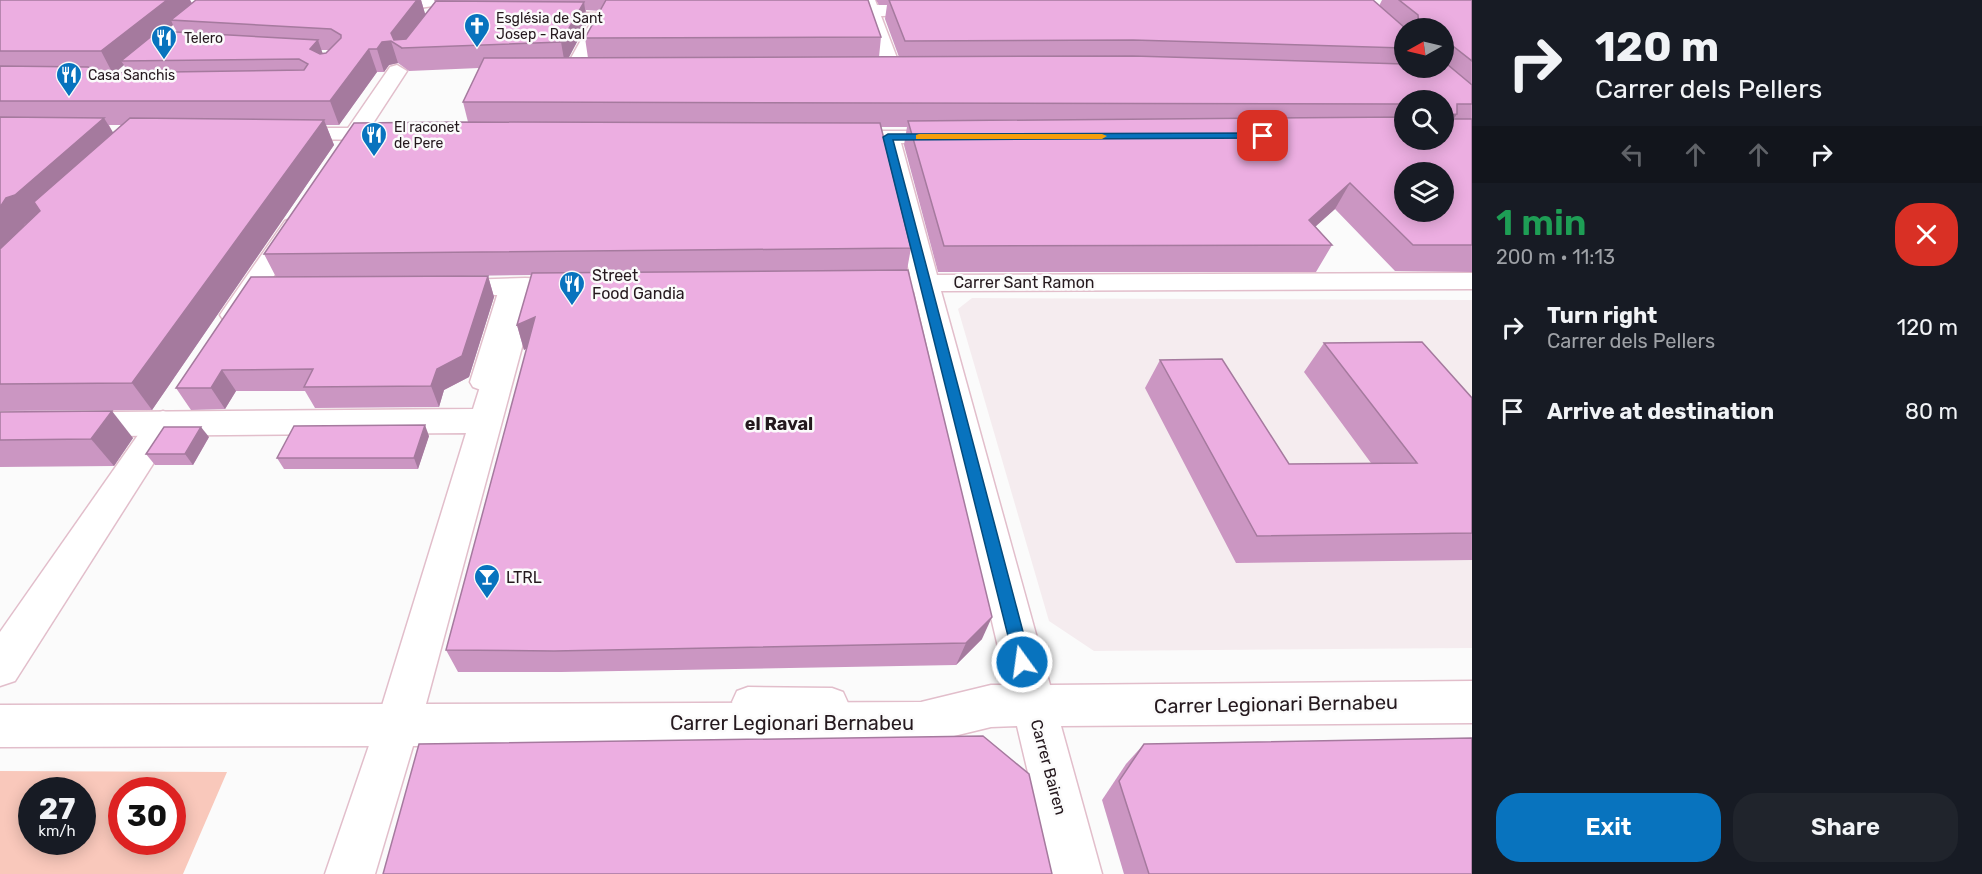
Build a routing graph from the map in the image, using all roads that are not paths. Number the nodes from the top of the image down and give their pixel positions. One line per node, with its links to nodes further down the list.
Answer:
1 (182, 0): 2 (street)
2 (215, 2): 4 (street); 13 (street)
3 (418, 2): 6 (street); 7 (street)
4 (261, 4)
5 (869, 5): 8 (street); 9 (street); 16 (street)
6 (438, 8)
7 (364, 10)
8 (952, 10)
9 (813, 12)
10 (632, 15): 12 (street)
11 (538, 17): 12 (lane)
12 (602, 17): 18 (street)
13 (192, 19)
14 (397, 71): 22 (street)
15 (869, 71): 16 (street)
16 (892, 71): 17 (street)
17 (916, 71)
18 (572, 73): 19 (street); 20 (street)
19 (596, 73)
20 (529, 74)
21 (268, 134): 22 (street)
22 (355, 134): 23 (street); 27 (street)
23 (410, 135)
24 (818, 136): 25 (street)
25 (888, 137): 26 (street); 30 (street, Carrer Bairen)
26 (970, 137)
27 (336, 163)
28 (310, 201): 35 (street)
29 (1472, 281): 30 (street, Carrer Sant Ramon)
30 (926, 282): 31 (street, Carrer Sant Ramon); 46 (street, Carrer Bairen)
31 (844, 283)
32 (518, 286): 33 (street); 34 (street); 38 (lane); 40 (street)
33 (596, 286)
34 (416, 287)
35 (252, 288): 36 (street); 37 (street)
36 (287, 288)
37 (221, 335)
38 (481, 382)
39 (171, 411): 40 (street); 41 (street); 42 (street)
40 (485, 421): 47 (street)
41 (0, 424)
42 (0, 667)
43 (748, 702): 45 (lane)
44 (1472, 702): 46 (street, Carrer Legionari Bernabeu)
45 (991, 706): 46 (street, Carrer Legionari Bernabeu); 47 (street, Carrer Legionari Bernabeu)
46 (1033, 707): 50 (street, Carrer Bairen)
47 (398, 725): 48 (street, Carrer Legionari Bernabeu); 49 (street)
48 (0, 726)
49 (350, 874)
50 (1077, 874)

